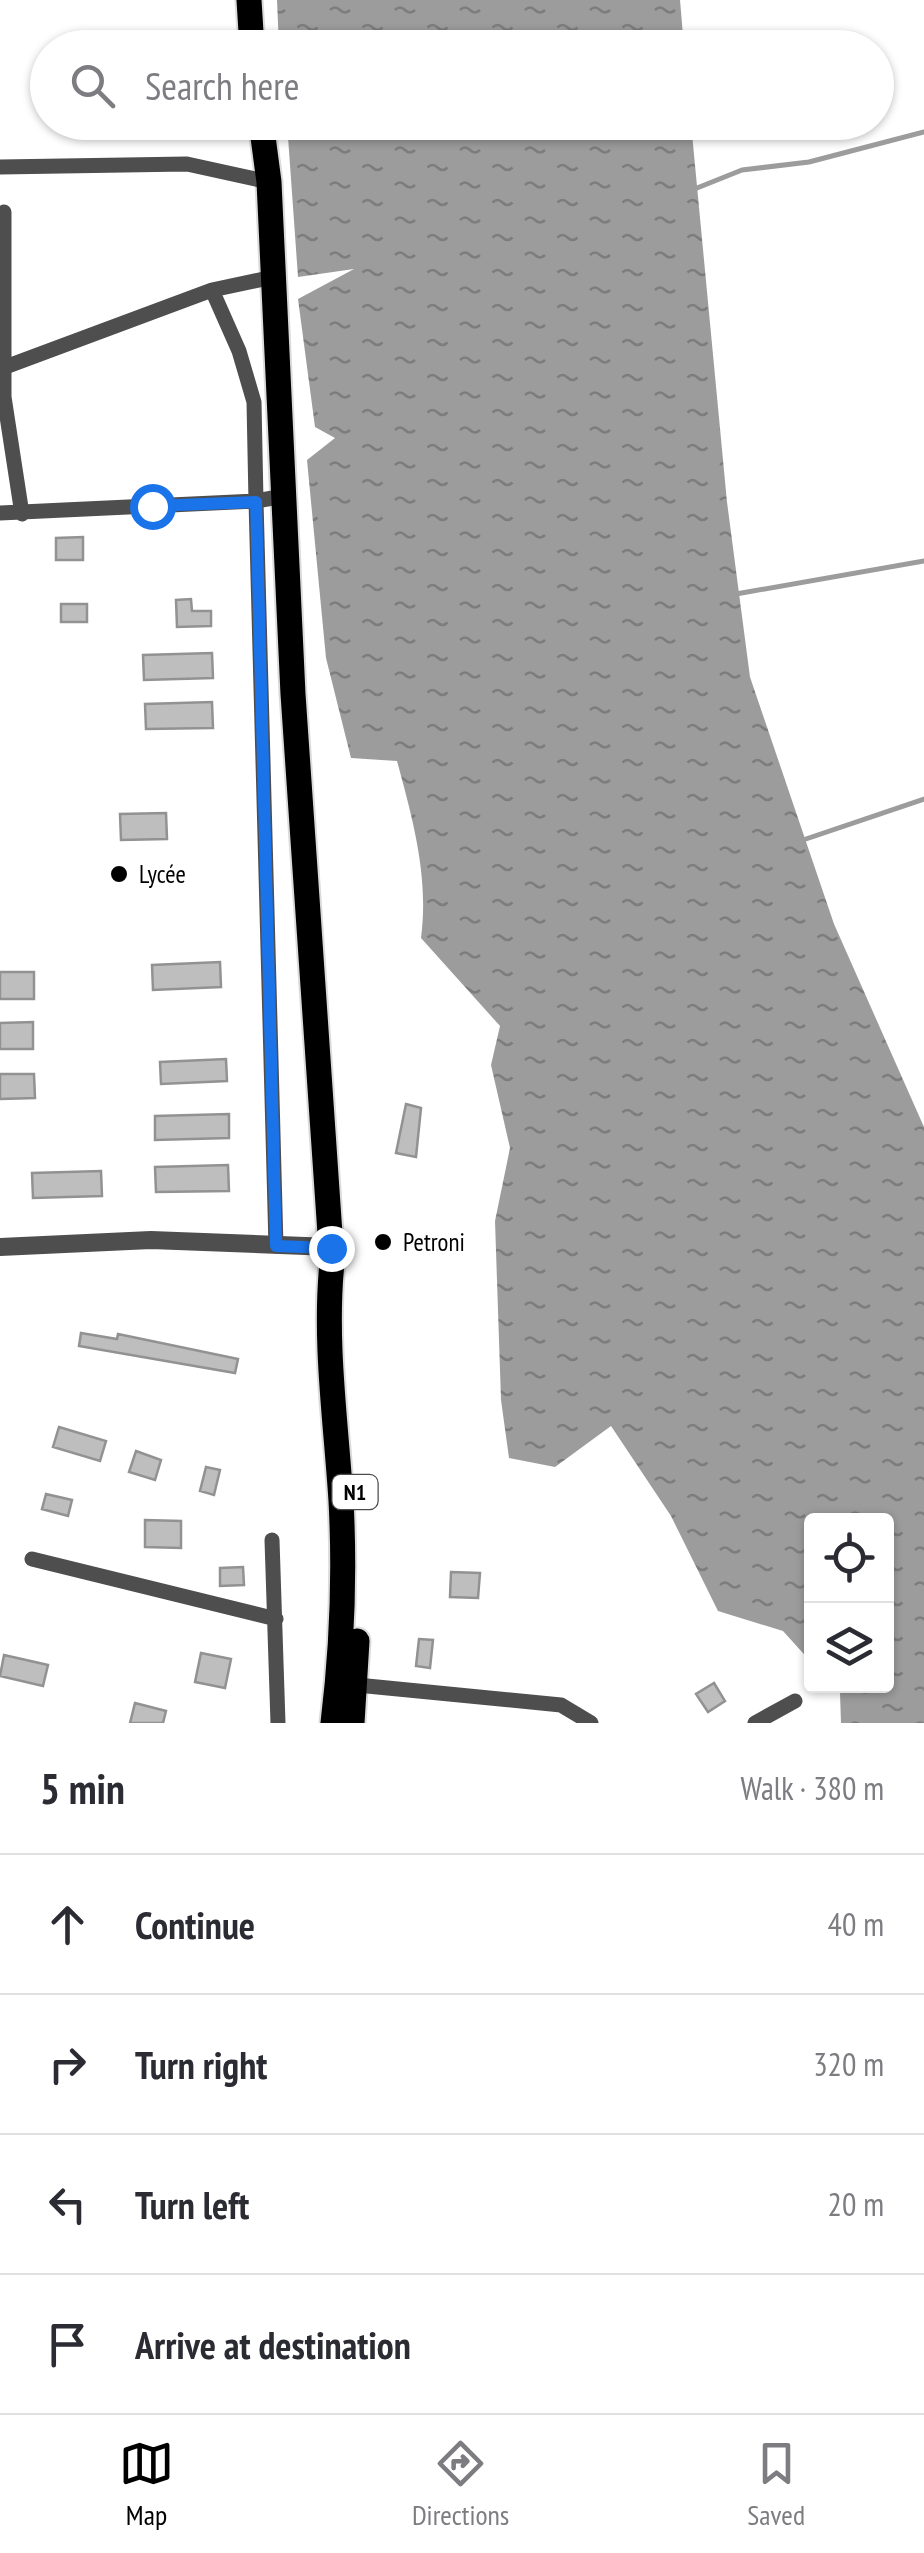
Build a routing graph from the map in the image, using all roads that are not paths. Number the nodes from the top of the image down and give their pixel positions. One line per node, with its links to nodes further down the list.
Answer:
1 (249, 0): 2 (highway)
2 (251, 30)
3 (263, 140): 5 (highway, N1)
4 (0, 167): 5 (street)
5 (269, 182): 7 (highway, N1)
6 (4, 212): 9 (street)
7 (273, 277): 8 (street); 10 (highway, N1)
8 (212, 290): 9 (street); 11 (street)
9 (1, 369): 13 (street)
10 (284, 496): 11 (street); 16 (highway, N1)
11 (256, 502): 13 (street); 14 (street)
12 (0, 513): 13 (street)
13 (22, 514)
14 (276, 1246): 15 (street); 16 (street)
15 (0, 1247)
16 (332, 1255): 20 (highway, N1); 24 (highway, N1)
17 (272, 1540): 19 (street)
18 (32, 1559): 19 (street)
19 (276, 1619): 23 (street)
20 (356, 1684): 22 (street); 25 (highway, N1)
21 (795, 1701): 28 (street)
22 (561, 1706): 26 (street); 27 (street)
23 (278, 1723)
24 (333, 1723)
25 (352, 1723)
26 (556, 1723)
27 (592, 1723)
28 (754, 1723)

